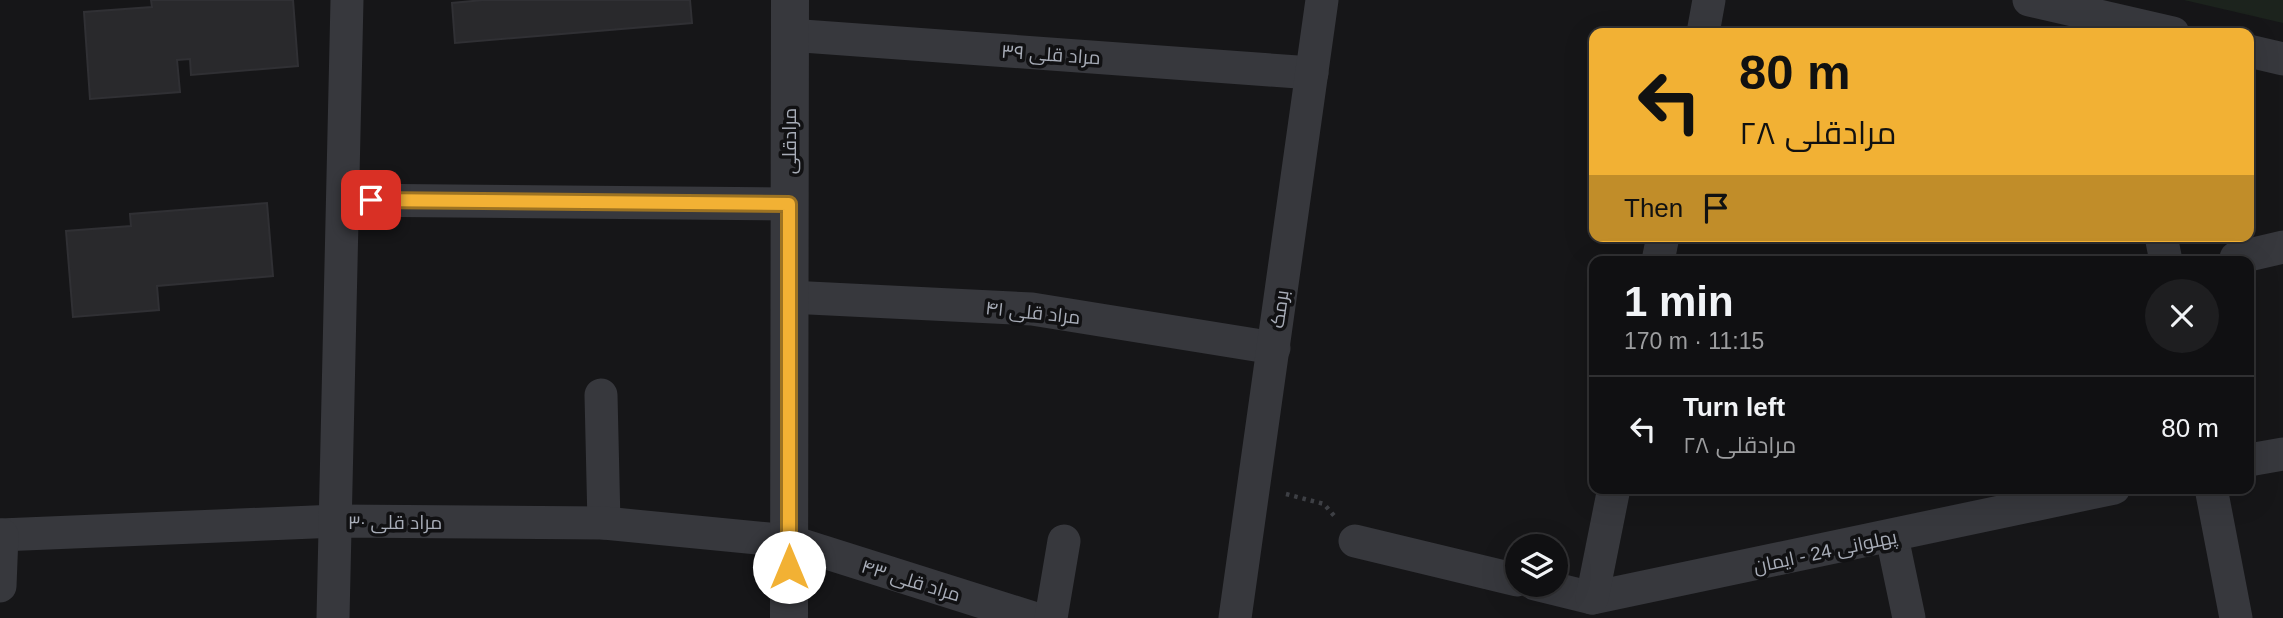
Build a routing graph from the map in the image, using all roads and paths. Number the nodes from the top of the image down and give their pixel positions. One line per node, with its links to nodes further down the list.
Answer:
1 (347, 0): 11 (street)
2 (1322, 0): 10 (street, برمک)
3 (1709, 0): 7 (street)
4 (2029, 0): 6 (street)
5 (790, 18): 10 (street, مراد قلی ۳۹); 12 (street, مرادقلی)
6 (2121, 27)
7 (1704, 28)
8 (2254, 52): 9 (street)
9 (2283, 59)
10 (1312, 73): 16 (street, برمک)
11 (343, 200): 12 (street); 24 (street)
12 (789, 204): 15 (street, مرادقلی)
13 (2283, 247): 14 (street)
14 (2245, 256)
15 (789, 297): 16 (street, مراد قلی ۴۱); 28 (street, مرادقلی)
16 (1274, 348): 20 (street, برمک)
17 (601, 395): 25 (street)
18 (2283, 454): 19 (street)
19 (2254, 459)
20 (1254, 485): 30 (path); 39 (street, برمک)
21 (1613, 494): 34 (street)
22 (2088, 494): 27 (street, پهلوانی 24 - ایمان)
23 (2212, 494): 41 (street)
24 (337, 521): 25 (street, مراد قلی ۳۰); 26 (street, مراد قلی ۳۰); 35 (street)
25 (604, 523): 28 (street, مراد قلی ۳۰)
26 (1, 535): 32 (street)
27 (1892, 537): 34 (street, پهلوانی 24 - ایمان); 40 (street)
28 (789, 541): 36 (street, مرادقلی); 37 (street, مراد قلی ۴۳)
29 (1064, 541): 38 (street)
30 (1355, 541): 31 (street)
31 (1505, 577)
32 (0, 586)
33 (1568, 592): 34 (street, پهلوانی 24 - ایمان)
34 (1592, 598)
35 (332, 618)
36 (789, 618)
37 (1033, 618)
38 (1051, 618)
39 (1235, 618)
40 (1909, 618)
41 (2236, 618)

